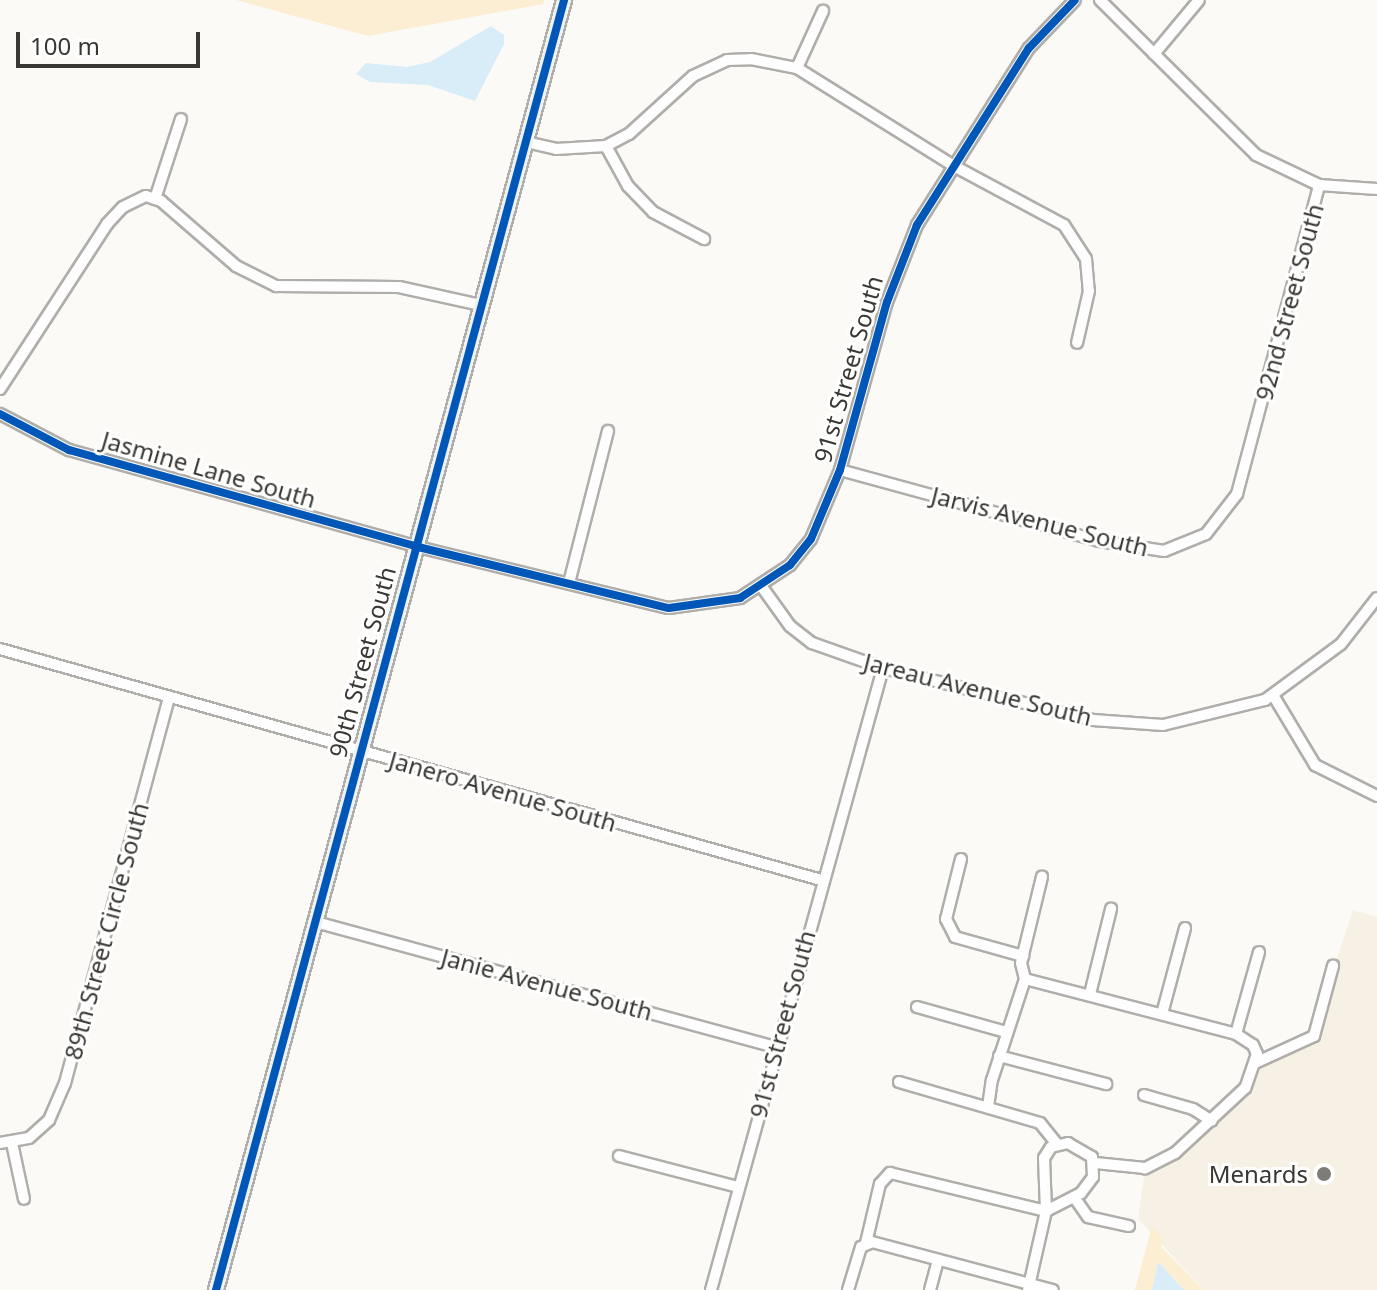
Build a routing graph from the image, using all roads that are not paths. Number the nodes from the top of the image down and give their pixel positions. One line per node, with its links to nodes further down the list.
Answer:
1 (564, 0): 9 (street, 90th Street South)
2 (1075, 0): 11 (street, 91st Street South)
3 (1100, 0): 6 (street)
4 (1199, 0): 6 (street)
5 (823, 11): 7 (street)
6 (1154, 54): 12 (street)
7 (797, 68): 10 (street); 11 (street)
8 (181, 119): 14 (street)
9 (526, 142): 10 (street); 16 (street, 90th Street South)
10 (606, 146): 15 (street)
11 (954, 166): 17 (street); 22 (street, 91st Street South)
12 (1319, 185): 13 (street); 20 (street, 92nd Street South)
13 (1377, 189)
14 (155, 199): 16 (street); 18 (street)
15 (704, 239)
16 (480, 305): 23 (street, 90th Street South)
17 (1077, 343)
18 (0, 389)
19 (0, 414): 23 (street, Jasmine Lane South)
20 (1258, 419): 22 (street, Jarvis Avenue South)
21 (608, 431): 24 (street)
22 (840, 470): 25 (street, 91st Street South)
23 (414, 546): 24 (street); 31 (street, 90th Street South)
24 (569, 583): 25 (street)
25 (762, 587): 28 (street, Jareau Avenue South)
26 (1377, 598): 29 (street, Jareau Avenue South)
27 (0, 649): 30 (street, Janero Avenue South)
28 (883, 668): 29 (street, Jareau Avenue South); 35 (street, 91st Street South)
29 (1273, 695): 32 (street)
30 (169, 697): 31 (street, Janero Avenue South); 57 (street, 89th Street Circle South)
31 (358, 750): 35 (street, Janero Avenue South); 37 (street, 90th Street South)
32 (1377, 796)
33 (961, 859): 40 (street)
34 (1042, 877): 40 (street)
35 (821, 880): 48 (street, 91st Street South)
36 (1111, 909): 43 (street)
37 (319, 923): 48 (street, Janie Avenue South); 69 (street, 90th Street South)
38 (1185, 928): 45 (street)
39 (1259, 952): 47 (street)
40 (1023, 956): 42 (street)
41 (1333, 966): 50 (street)
42 (1025, 979): 43 (street); 46 (street)
43 (1090, 994): 45 (street)
44 (917, 1007): 46 (street)
45 (1162, 1014): 47 (street)
46 (1006, 1032): 49 (street)
47 (1236, 1034): 50 (street)
48 (775, 1047): 61 (street, 91st Street South)
49 (999, 1056): 52 (street); 54 (street)
50 (1255, 1063): 55 (street)
51 (899, 1082): 54 (street)
52 (1106, 1084)
53 (1144, 1095): 55 (street)
54 (988, 1107): 58 (street)
55 (1212, 1121): 60 (street)
56 (0, 1143): 57 (street)
57 (12, 1143): 63 (street)
58 (1057, 1144): 60 (street); 64 (street)
59 (619, 1156): 61 (street)
60 (1095, 1163): 62 (street)
61 (738, 1187): 70 (street, 91st Street South)
62 (1074, 1197): 64 (street); 65 (street)
63 (24, 1199)
64 (1046, 1211): 66 (street); 68 (street)
65 (1129, 1226)
66 (866, 1243): 67 (street); 71 (street)
67 (938, 1261): 68 (street); 72 (street)
68 (1029, 1287): 73 (street)
69 (216, 1290)
70 (711, 1290)
71 (848, 1290)
72 (930, 1290)
73 (1053, 1290)

